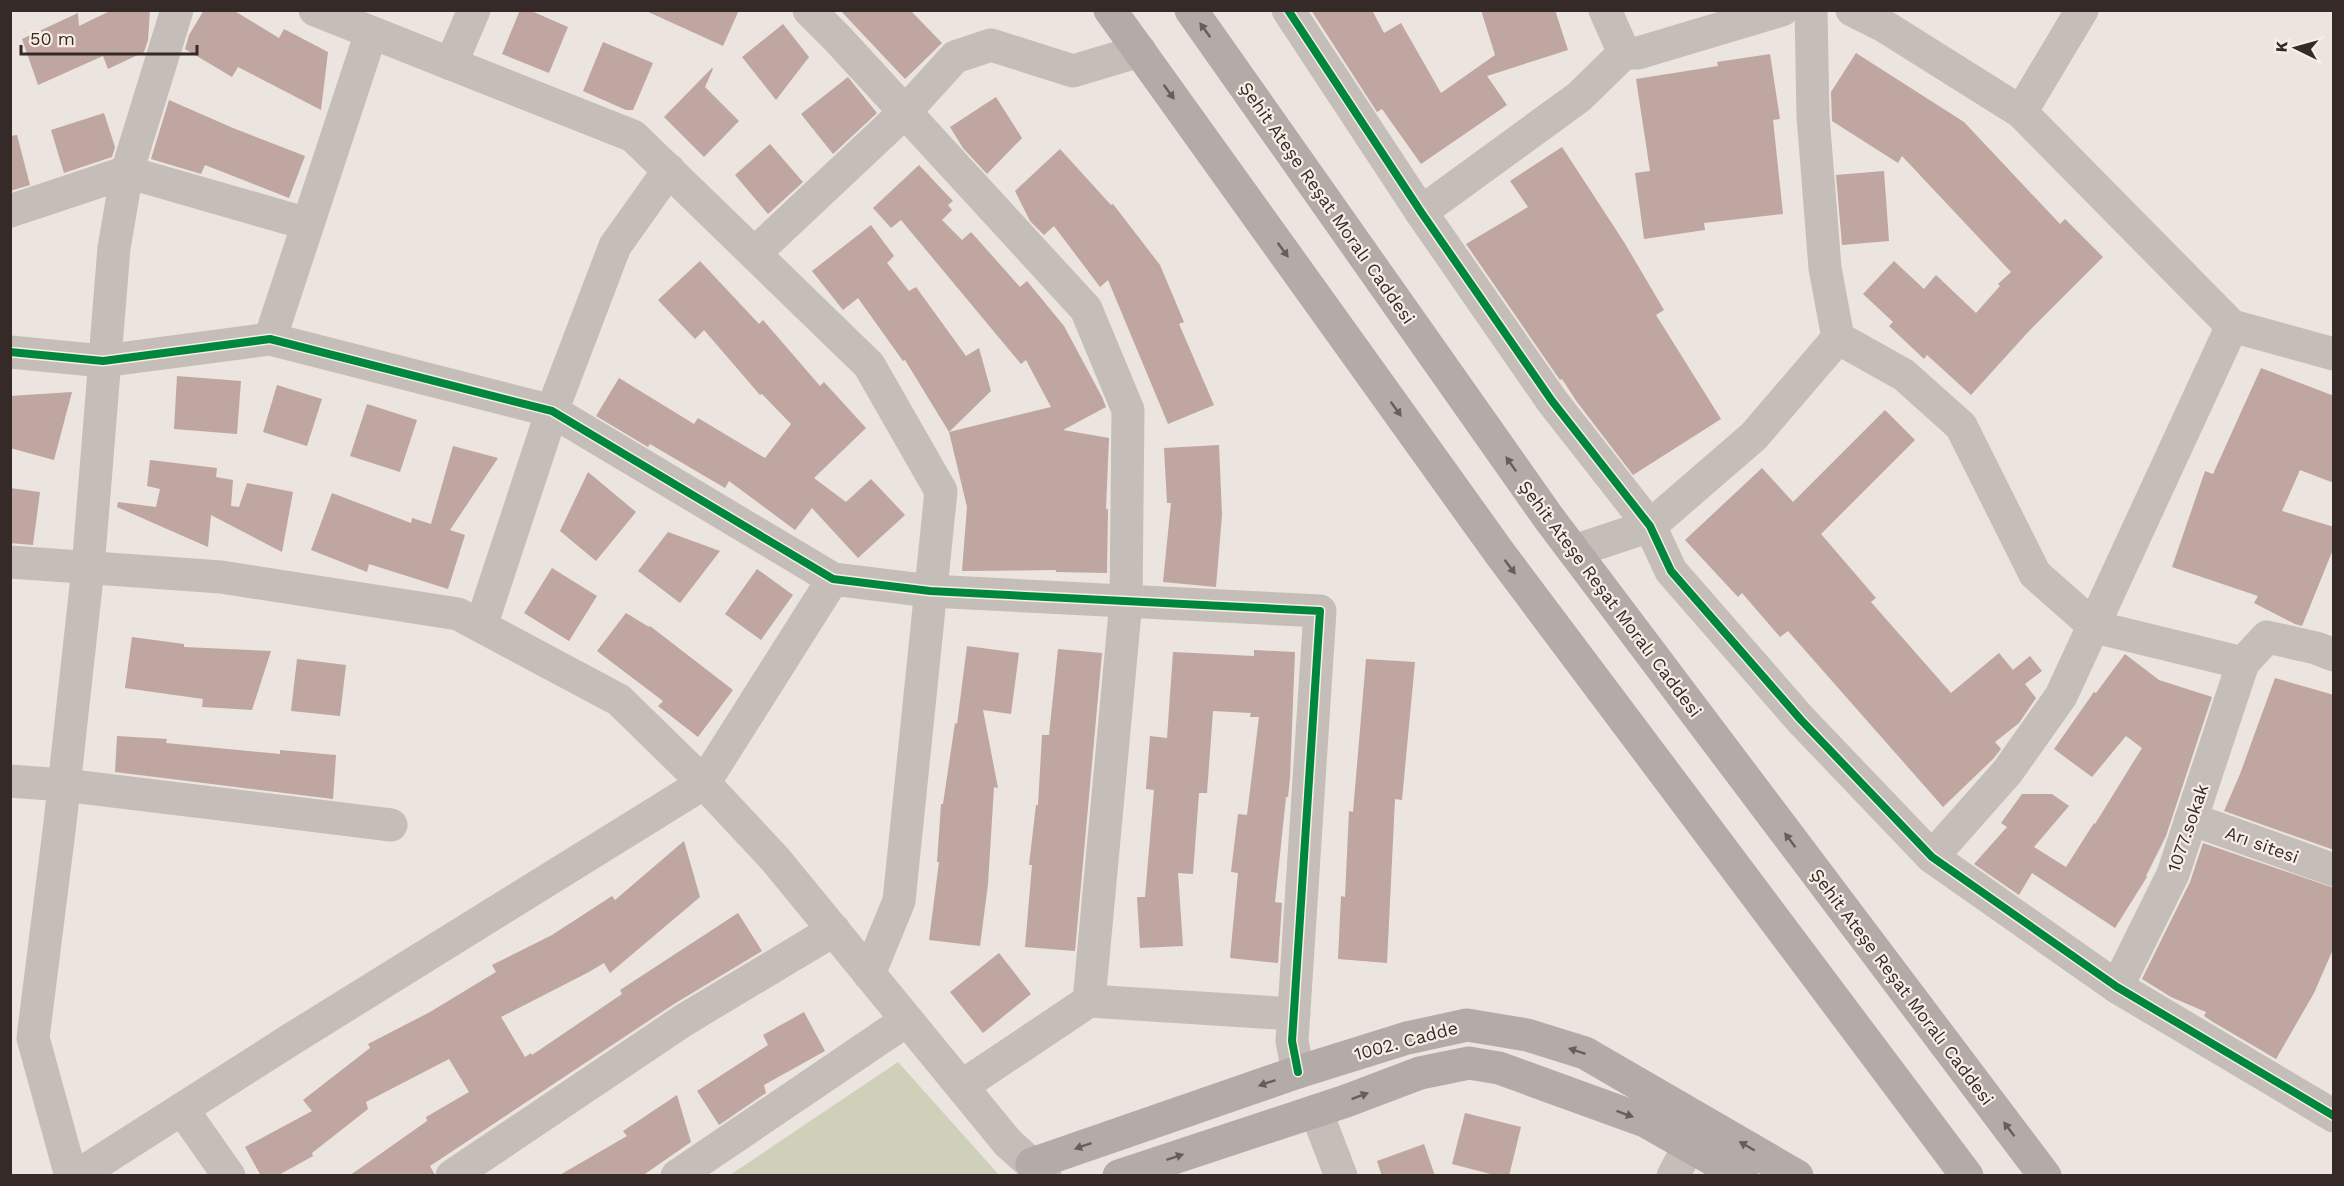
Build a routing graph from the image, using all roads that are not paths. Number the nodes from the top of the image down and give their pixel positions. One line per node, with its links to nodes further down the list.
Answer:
1 (177, 10): 20 (street)
2 (315, 10): 13 (street)
3 (474, 10): 16 (street)
4 (809, 10): 17 (street)
5 (1110, 10): 14 (main road)
6 (1191, 10): 33 (main road, Şehit Ateşe Reşat Moralı Caddesi, one-way to 6)
7 (1288, 10): 22 (street)
8 (1605, 10): 15 (street)
9 (1782, 10): 15 (street)
10 (1811, 10): 26 (street)
11 (1852, 10): 18 (street)
12 (2082, 10): 18 (street)
13 (371, 33): 16 (street); 23 (street)
14 (1140, 51): 17 (street); 74 (main road, one-way to 74)
15 (1624, 53): 22 (street)
16 (451, 64): 19 (street)
17 (904, 112): 24 (street); 38 (street)
18 (2021, 112): 25 (street)
19 (669, 170): 24 (street); 31 (street)
20 (127, 172): 21 (street); 23 (street); 30 (street)
21 (10, 211)
22 (1421, 212): 32 (street)
23 (308, 224): 27 (street)
24 (754, 253): 37 (street)
25 (2232, 326): 29 (street); 40 (street)
26 (1838, 338): 32 (street); 40 (street)
27 (270, 339): 30 (street); 31 (street)
28 (10, 352): 30 (street)
29 (2334, 354)
30 (103, 362): 35 (street)
31 (552, 411): 36 (street); 39 (street)
32 (1650, 526): 33 (street); 48 (street)
33 (1574, 551): 75 (main road, Şehit Ateşe Reşat Moralı Caddesi, one-way to 33)
34 (10, 562): 35 (street)
35 (88, 568): 39 (street); 45 (street)
36 (833, 579): 37 (street); 44 (street)
37 (930, 591): 38 (street); 51 (street)
38 (1126, 601): 53 (street); 54 (street)
39 (481, 626): 44 (street)
40 (2095, 627): 42 (street); 48 (street)
41 (2334, 655): 42 (street)
42 (2243, 663): 46 (street, 1077.sokak)
43 (10, 781): 45 (street)
44 (704, 783): 50 (street); 59 (street)
45 (64, 785): 47 (street); 56 (street)
46 (2191, 819): 49 (street, Arı sitesi); 52 (street, 1077.sokak)
47 (391, 825)
48 (1932, 857): 52 (street)
49 (2334, 870)
50 (834, 930): 51 (street); 67 (street)
51 (869, 974): 55 (street)
52 (2117, 987): 61 (street)
53 (1089, 1001): 54 (street); 58 (street)
54 (1294, 1014): 57 (street)
55 (907, 1020): 58 (street); 68 (street)
56 (22, 1031): 64 (street)
57 (1298, 1072): 60 (main road); 62 (main road, 1002. Cadde, one-way to 57); 63 (main road, 1002. Cadde, one-way to 63)
58 (962, 1086): 63 (street)
59 (182, 1109): 65 (street); 66 (street)
60 (1317, 1111): 62 (main road, 1002. Cadde, one-way to 62); 69 (main road, 1002. Cadde, one-way to 60); 70 (street)
61 (2334, 1116)
62 (1696, 1133): 71 (street); 72 (main road, 1002. Cadde); 73 (main road, 1002. Cadde, one-way to 62)
63 (1039, 1170)
64 (71, 1176)
65 (77, 1176)
66 (229, 1176)
67 (452, 1176)
68 (677, 1176)
69 (1119, 1176)
70 (1341, 1176)
71 (1673, 1176)
72 (1742, 1176)
73 (1797, 1176)
74 (1967, 1176)
75 (2045, 1176)

